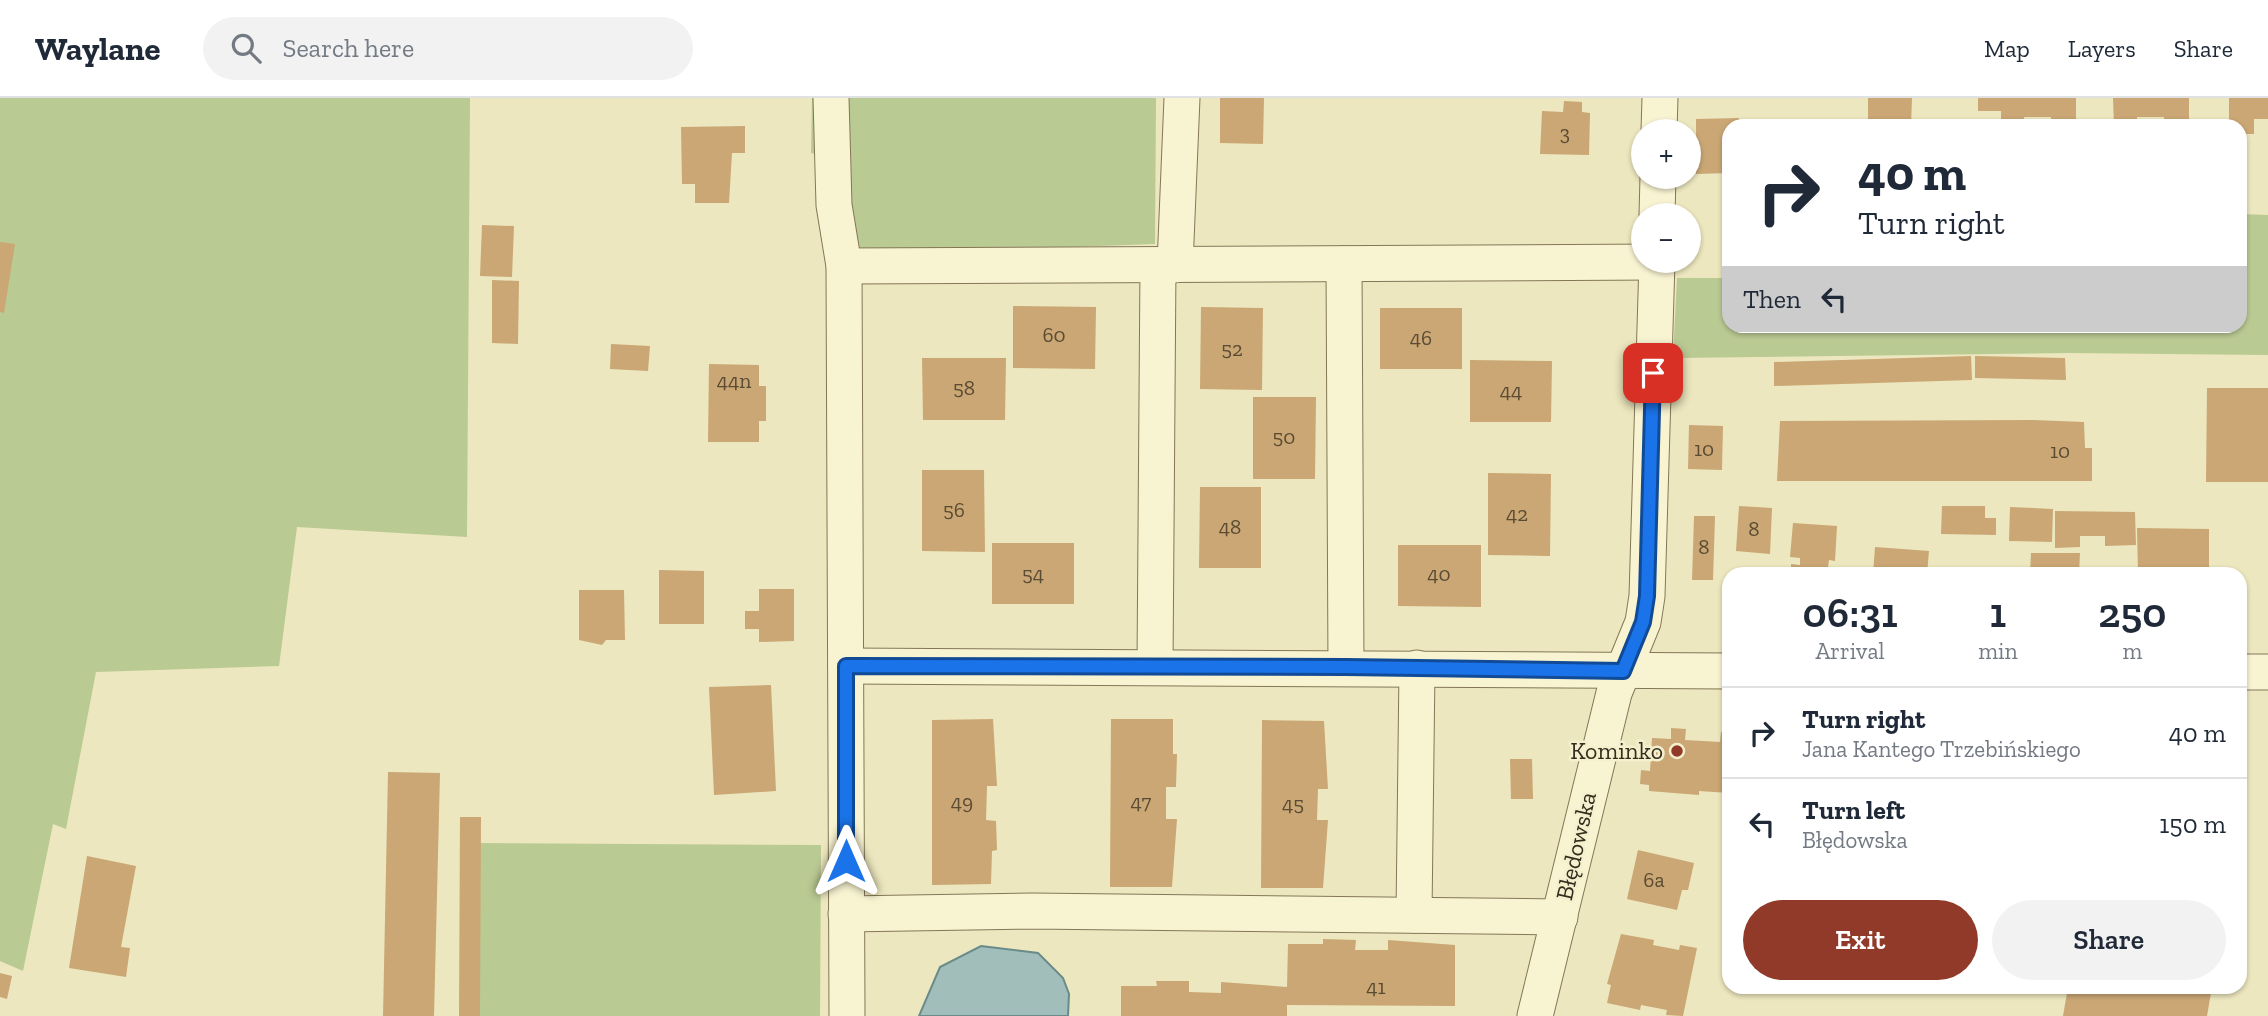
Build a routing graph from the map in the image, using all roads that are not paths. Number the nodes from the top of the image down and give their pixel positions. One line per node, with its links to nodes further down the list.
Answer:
1 (831, 98): 8 (street)
2 (1182, 98): 7 (street)
3 (1660, 98): 4 (street)
4 (1659, 119)
5 (1631, 262): 6 (street)
6 (1344, 264): 7 (street); 12 (street)
7 (1167, 265): 8 (street); 11 (street)
8 (844, 266): 10 (street)
9 (1657, 273): 14 (street, Błędowska)
10 (846, 666): 11 (street); 18 (street)
11 (1155, 666): 12 (street)
12 (1346, 667): 13 (street)
13 (1417, 668): 14 (street); 19 (street)
14 (1623, 671): 15 (street); 20 (street, Błędowska)
15 (1722, 671)
16 (2247, 672): 17 (street)
17 (2268, 672)
18 (846, 914): 19 (street); 21 (street)
19 (1414, 915): 20 (street)
20 (1560, 917): 22 (street, Błędowska)
21 (847, 1016)
22 (1535, 1016)

